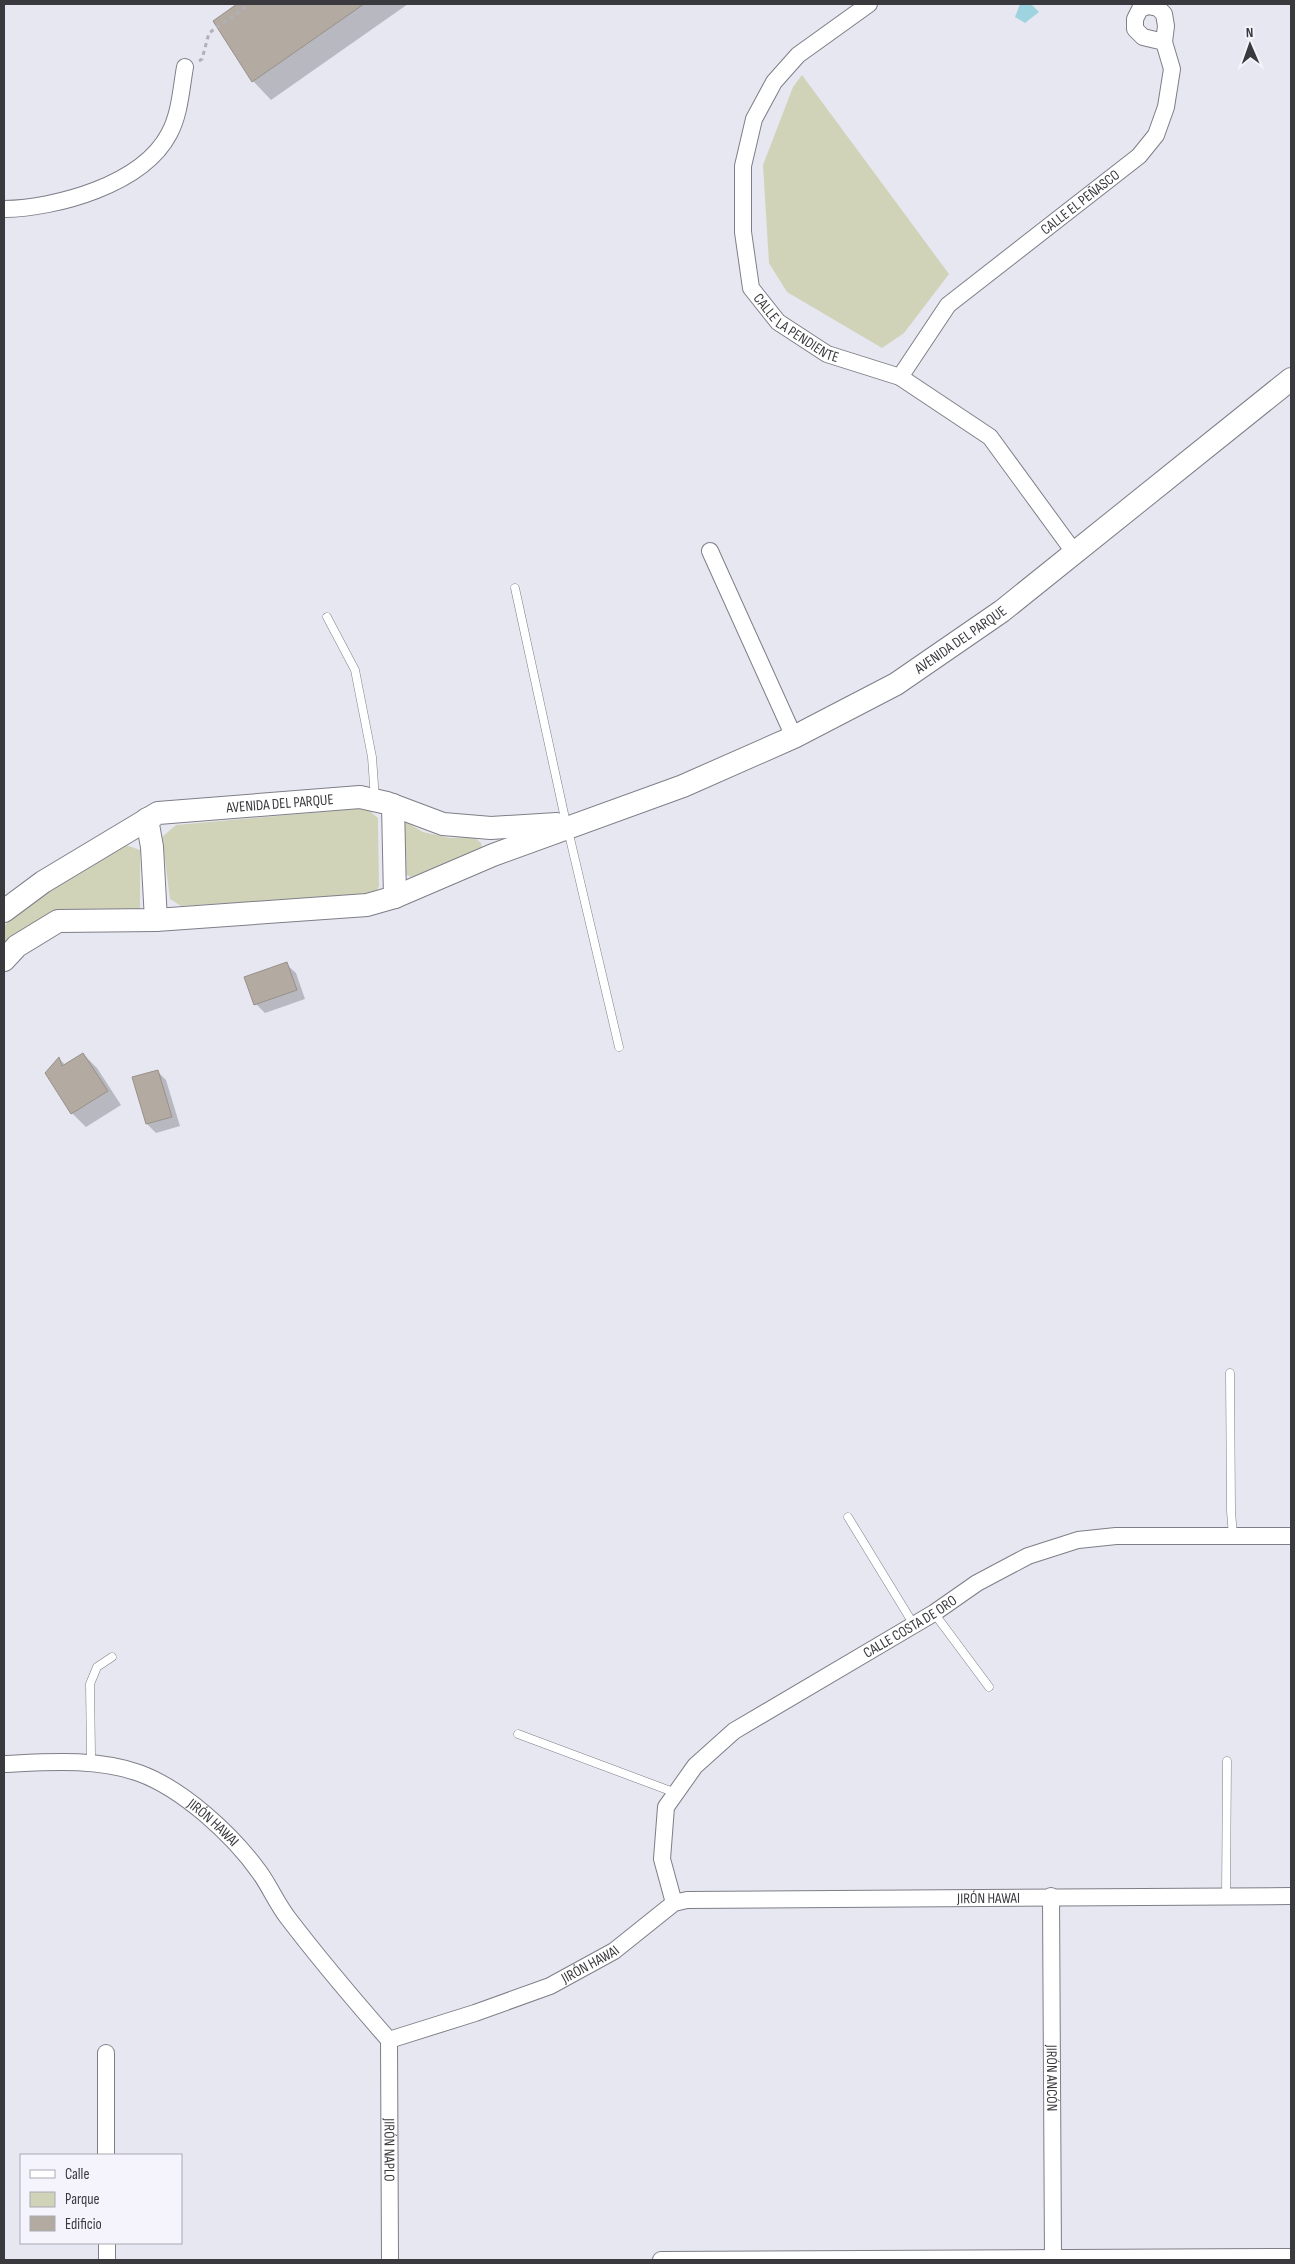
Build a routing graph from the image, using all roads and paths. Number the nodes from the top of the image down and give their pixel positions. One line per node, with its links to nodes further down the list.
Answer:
1 (250, 4): 4 (path)
2 (869, 4): 6 (street, CALLE LA PENDIENTE)
3 (1164, 42): 3 (street, CALLE EL PEÑASCO); 6 (street, CALLE EL PEÑASCO)
4 (185, 68): 5 (street)
5 (4, 210)
6 (900, 377): 9 (street, CALLE LA PENDIENTE)
7 (1291, 379): 9 (street, AVENIDA DEL PARQUE)
8 (710, 551): 12 (street)
9 (1074, 552): 12 (street, AVENIDA DEL PARQUE)
10 (514, 588): 15 (lane)
11 (327, 618): 13 (lane)
12 (794, 737): 15 (street, AVENIDA DEL PARQUE)
13 (384, 803): 14 (street, AVENIDA DEL PARQUE); 15 (street, AVENIDA DEL PARQUE); 16 (street)
14 (147, 819): 17 (street, AVENIDA DEL PARQUE); 18 (street)
15 (571, 824): 16 (street, AVENIDA DEL PARQUE); 20 (lane)
16 (395, 897): 18 (street, AVENIDA DEL PARQUE)
17 (4, 911)
18 (156, 920): 19 (street, AVENIDA DEL PARQUE)
19 (4, 960)
20 (619, 1047)
21 (1230, 1374): 23 (lane)
22 (848, 1517): 26 (lane)
23 (1233, 1536): 24 (street, CALLE COSTA DE ORO); 25 (street, CALLE COSTA DE ORO)
24 (1291, 1536)
25 (934, 1613): 26 (street, CALLE COSTA DE ORO); 28 (lane)
26 (914, 1625): 33 (street, CALLE COSTA DE ORO)
27 (112, 1657): 30 (lane)
28 (990, 1686)
29 (518, 1734): 33 (lane)
30 (91, 1759): 32 (street, JIRÓN HAWAI); 38 (street, JIRÓN HAWAI)
31 (1227, 1761): 35 (lane)
32 (4, 1764)
33 (676, 1793): 37 (street, CALLE COSTA DE ORO)
34 (1051, 1896): 35 (street, JIRÓN HAWAI); 37 (street, JIRÓN HAWAI); 43 (street, JIRÓN ANCÓN)
35 (1226, 1896): 36 (street, JIRÓN HAWAI)
36 (1291, 1896)
37 (674, 1903): 38 (street, JIRÓN HAWAI)
38 (389, 2040): 45 (street, JIRÓN NAPLO)
39 (106, 2053): 40 (street)
40 (106, 2154)
41 (107, 2244): 44 (street)
42 (1291, 2257): 43 (street)
43 (1053, 2259): 47 (street)
44 (107, 2260)
45 (390, 2260)
46 (661, 2260): 47 (street)
47 (722, 2260)

